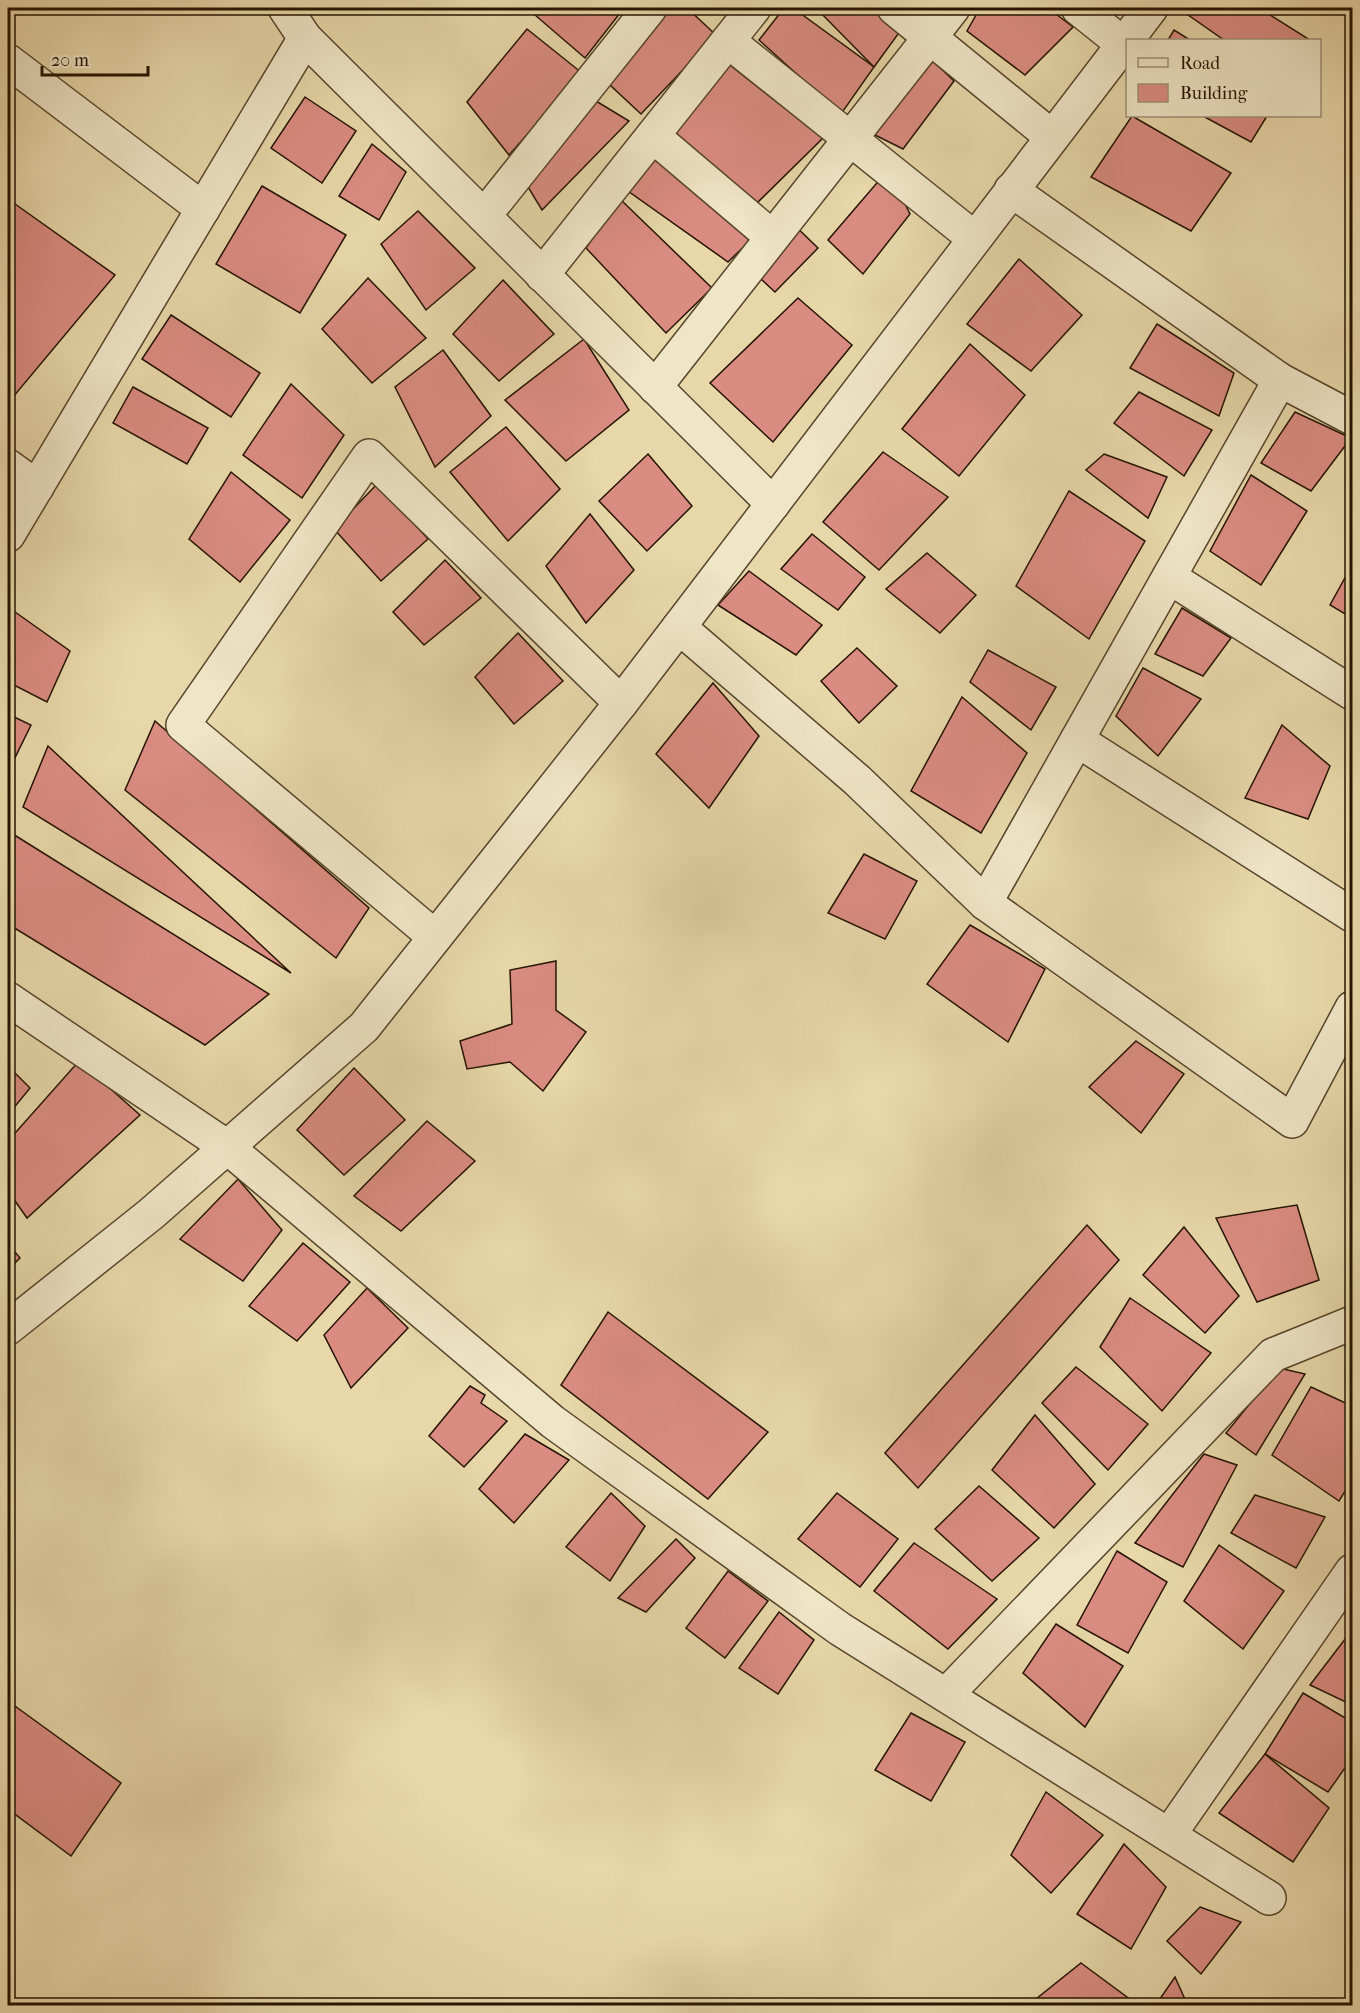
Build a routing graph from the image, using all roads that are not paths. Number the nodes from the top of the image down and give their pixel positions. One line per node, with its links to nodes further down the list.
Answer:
1 (285, 8): 9 (street)
2 (650, 8): 20 (street)
3 (754, 8): 12 (street)
4 (894, 8): 8 (street)
5 (953, 8): 8 (street)
6 (1078, 8): 13 (street)
7 (1150, 8): 10 (street)
8 (930, 37): 16 (street); 17 (street)
9 (305, 38): 19 (street); 20 (street)
10 (1127, 39)
11 (1126, 40): 13 (street)
12 (728, 41): 15 (street); 17 (street)
13 (1123, 44): 16 (street)
14 (8, 61): 19 (street)
15 (653, 136): 21 (street); 23 (street)
16 (1052, 137): 18 (street)
17 (850, 139): 21 (street); 22 (street)
18 (1011, 190): 22 (street); 24 (street)
19 (203, 209): 28 (street)
20 (484, 216): 23 (street)
21 (772, 237): 25 (street)
22 (974, 238): 29 (street)
23 (542, 275): 25 (street)
24 (1280, 380): 26 (street); 31 (street)
25 (655, 387): 29 (street)
26 (1353, 418)
27 (8, 466): 28 (street)
28 (37, 487): 30 (street)
29 (773, 504): 32 (street)
30 (8, 535)
31 (1169, 577): 33 (street); 35 (street)
32 (679, 627): 34 (street); 36 (street)
33 (1353, 693)
34 (621, 703): 38 (street); 38 (street)
35 (1077, 740): 36 (street); 37 (street)
36 (985, 903): 40 (street)
37 (1353, 915)
38 (435, 938): 41 (street)
39 (8, 999): 41 (street)
40 (1353, 1008)
41 (227, 1147): 43 (street); 45 (street)
42 (1353, 1323): 45 (street)
43 (8, 1328)
44 (1353, 1570): 46 (street)
45 (946, 1695): 46 (street)
46 (1169, 1835): 47 (street)
47 (1269, 1898)

